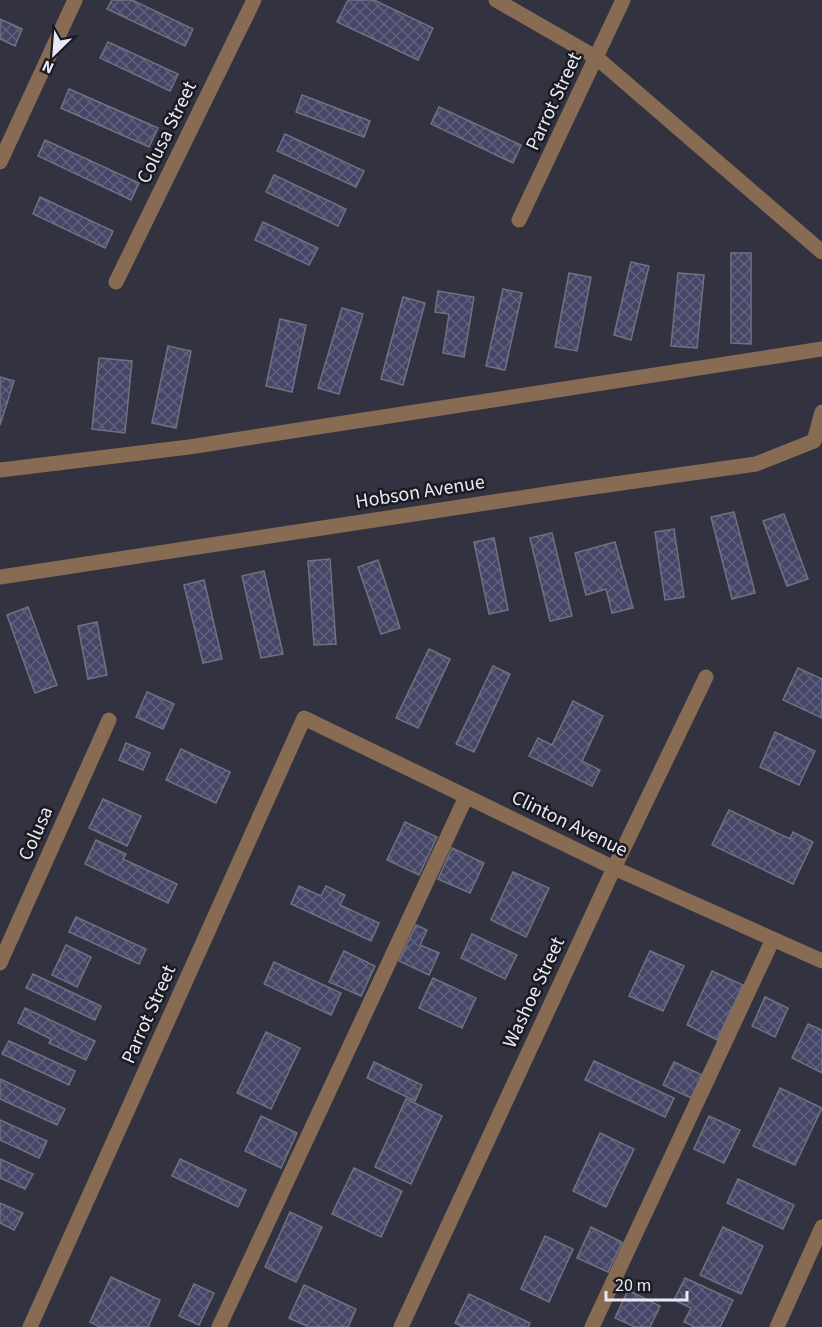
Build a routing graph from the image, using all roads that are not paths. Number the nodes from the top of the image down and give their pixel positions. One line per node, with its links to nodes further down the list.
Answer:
1 (75, 0): 6 (street)
2 (254, 0): 9 (street, Colusa Street)
3 (496, 0): 5 (street)
4 (622, 0): 5 (street, Parrot Street)
5 (597, 58): 7 (street, Parrot Street); 8 (street)
6 (0, 162)
7 (519, 220)
8 (822, 252)
9 (116, 282)
10 (822, 350): 12 (street)
11 (822, 412): 13 (street, Hobson Avenue)
12 (0, 470)
13 (0, 577)
14 (706, 677): 18 (street, Washoe Street)
15 (304, 718): 17 (street, Clinton Avenue); 23 (street, Parrot Street)
16 (109, 720): 21 (street, Colusa)
17 (466, 797): 18 (street, Clinton Avenue); 24 (street)
18 (614, 868): 19 (street, Clinton Avenue); 25 (street, Washoe Street)
19 (773, 939): 20 (street, Clinton Avenue); 26 (street)
20 (822, 961)
21 (0, 963)
22 (822, 1227): 27 (street)
23 (30, 1327)
24 (219, 1327)
25 (401, 1327)
26 (592, 1327)
27 (777, 1327)

